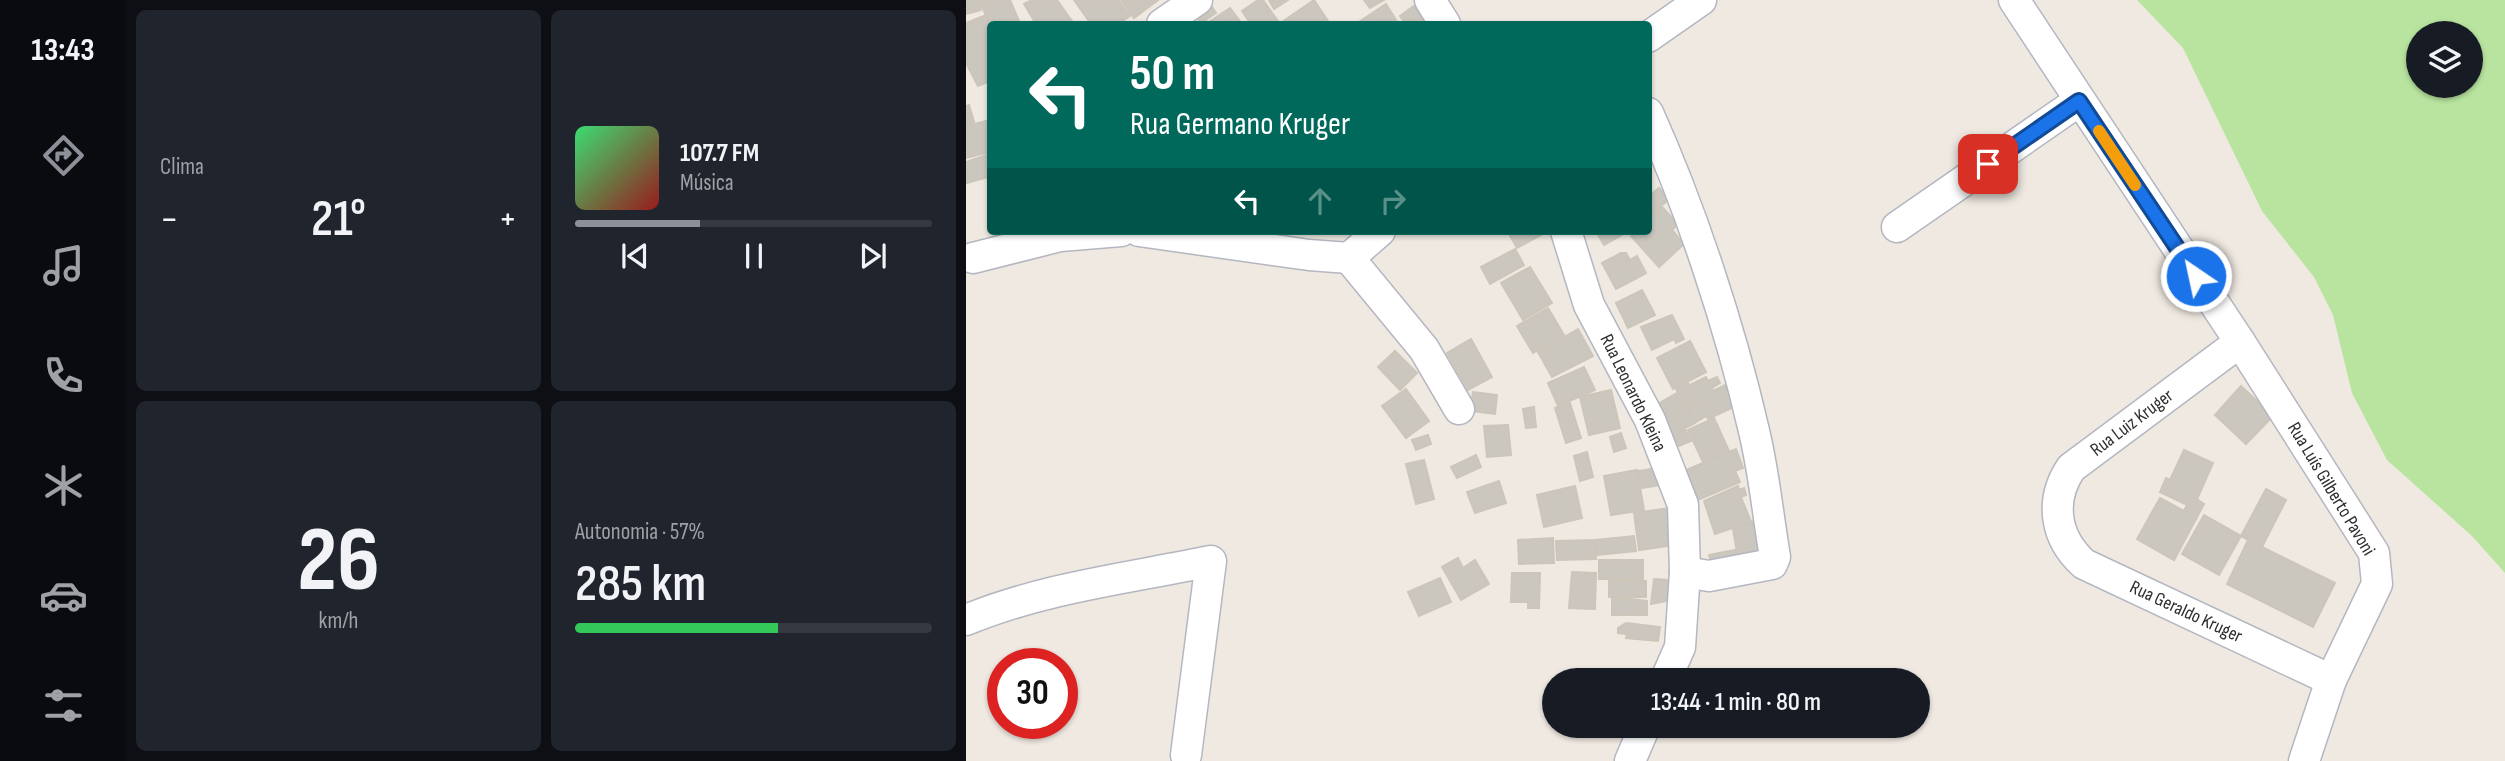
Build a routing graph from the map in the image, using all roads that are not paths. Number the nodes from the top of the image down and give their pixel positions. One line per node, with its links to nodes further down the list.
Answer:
1 (1196, 0): 5 (street)
2 (1430, 0): 6 (street)
3 (1701, 0): 7 (street)
4 (2014, 0): 8 (street, Rua Luís Gilberto Pavoni)
5 (1166, 21)
6 (1443, 21)
7 (1652, 34)
8 (2079, 101): 10 (street); 17 (street, Rua Luís Gilberto Pavoni)
9 (1652, 122): 20 (street)
10 (1897, 227)
11 (1072, 235): 15 (street)
12 (1167, 235): 16 (street)
13 (1375, 235): 16 (street)
14 (1567, 235): 20 (street, Rua Leonardo Kleina)
15 (974, 258)
16 (1349, 258): 18 (street)
17 (2240, 342): 19 (street, Rua Luiz Kruger); 23 (street, Rua Luís Gilberto Pavoni)
18 (1459, 409)
19 (2059, 523): 23 (street, Rua Geraldo Kruger)
20 (1685, 572): 22 (street, Rua Leonardo Kleina)
21 (966, 620): 25 (street)
22 (1671, 668)
23 (2331, 680): 27 (street, Rua Luís Gilberto Pavoni)
24 (1640, 738): 26 (street)
25 (1186, 759)
26 (1630, 761)
27 (2304, 761)

